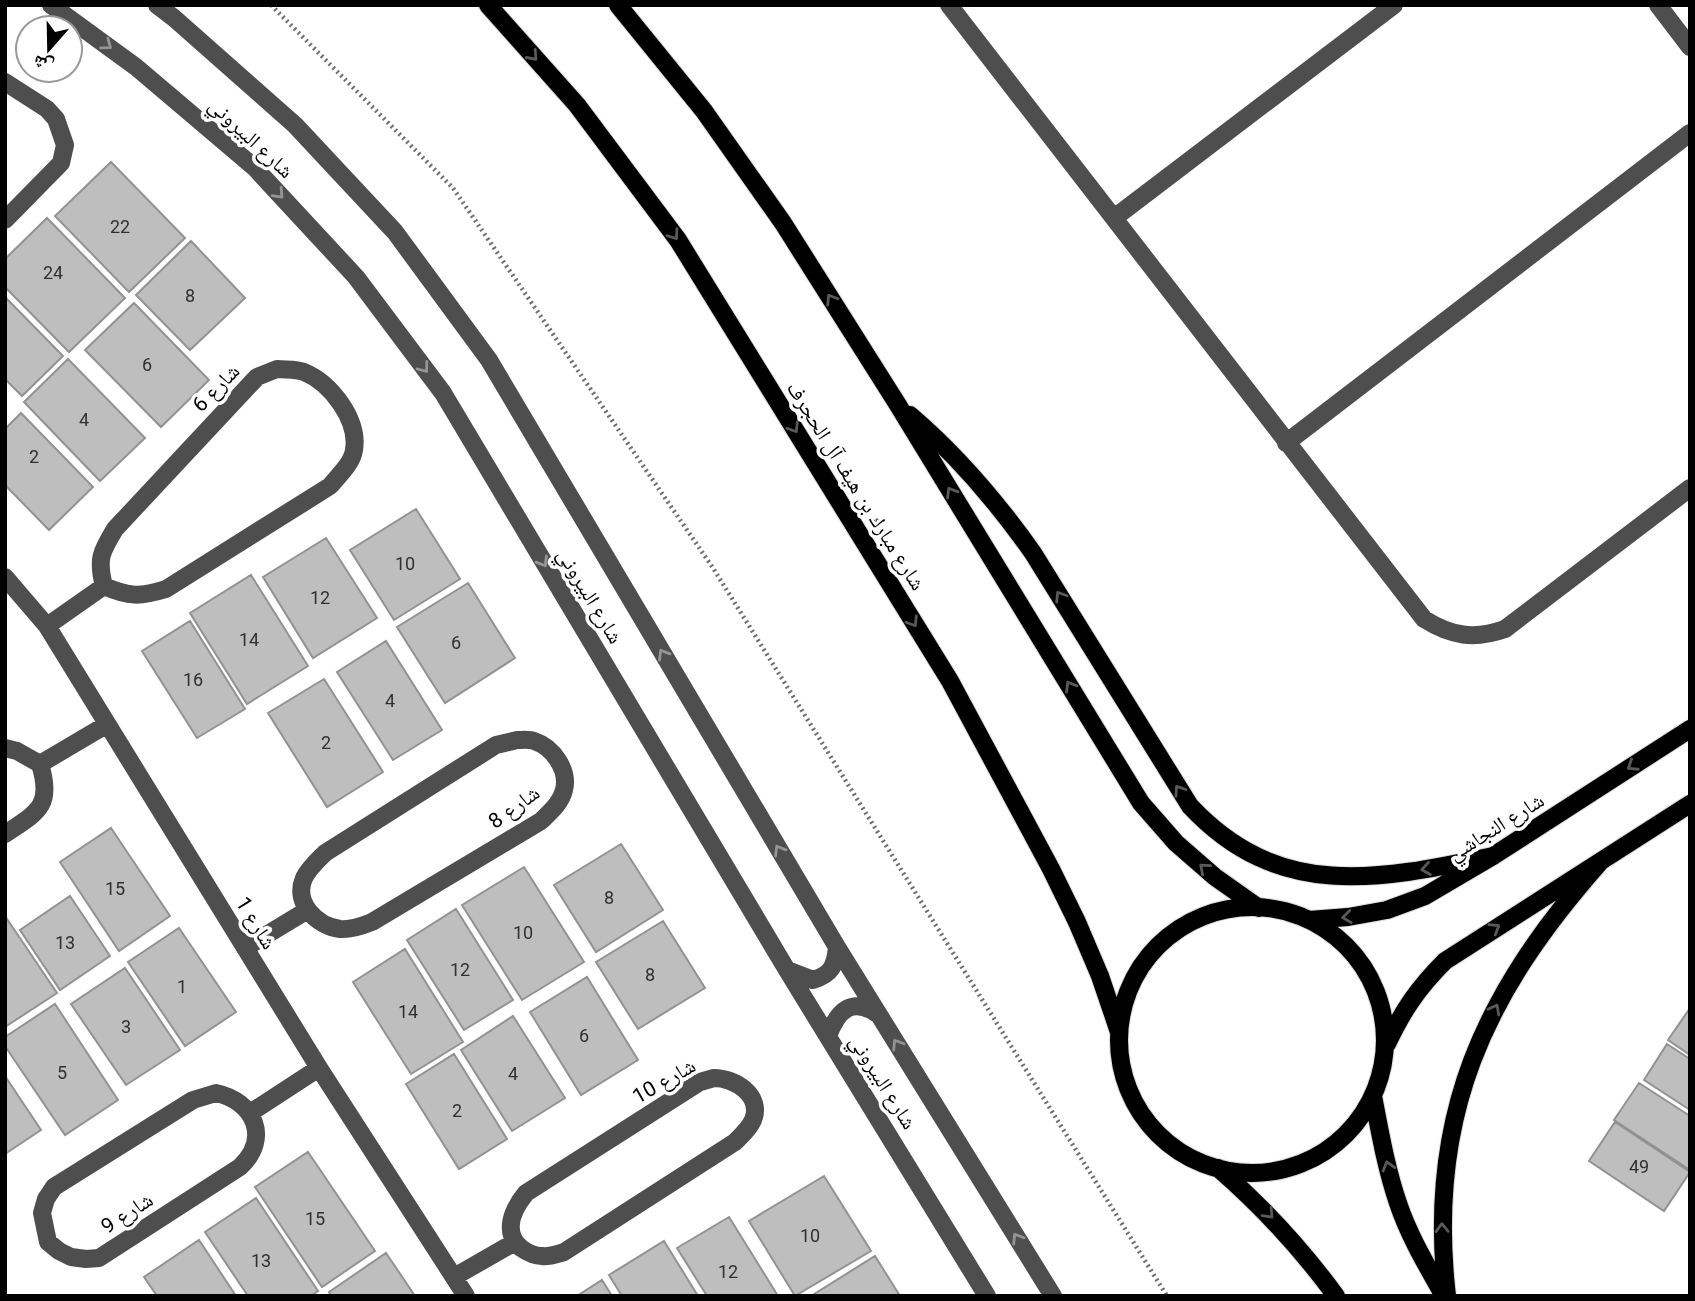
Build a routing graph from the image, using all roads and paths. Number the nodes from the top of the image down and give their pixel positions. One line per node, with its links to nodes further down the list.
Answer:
1 (51, 5): 33 (street, شارع البيروني, one-way to 33)
2 (157, 5): 31 (street, شارع البيروني, one-way to 2)
3 (271, 5): 47 (path)
4 (488, 5): 35 (main road, شارع مبارك بن هيف آل الحجرف, one-way to 35)
5 (618, 5): 14 (main road, one-way to 5)
6 (949, 5): 12 (street)
7 (1394, 5): 12 (street)
8 (1658, 5): 9 (street)
9 (1690, 47)
10 (5, 82): 13 (street)
11 (1690, 133): 15 (street)
12 (1114, 218): 15 (street)
13 (5, 220)
14 (898, 405): 26 (main road, one-way to 14); 28 (main road, one-way to 14)
15 (1286, 443): 16 (street)
16 (1690, 488)
17 (5, 577): 19 (street, شارع 1)
18 (103, 586): 18 (street, شارع 6); 19 (street)
19 (47, 626): 20 (street, شارع 1)
20 (106, 726): 23 (street); 32 (street, شارع 1)
21 (1690, 729): 26 (main road, شارع النجاشي, one-way to 26)
22 (5, 748): 23 (street)
23 (40, 764): 25 (street)
24 (1690, 804): 27 (main road)
25 (5, 834)
26 (1493, 856): 30 (main road, شارع النجاشي, one-way to 30)
27 (1601, 861): 37 (main road, one-way to 27); 49 (main road, one-way to 27)
28 (1259, 908): 30 (main road); 35 (main road)
29 (306, 911): 29 (street, شارع 8); 32 (street)
30 (1309, 920): 37 (main road)
31 (837, 947): 33 (street); 34 (street, شارع البيروني)
32 (245, 948): 38 (street, شارع 1)
33 (787, 970): 36 (street, شارع البيروني)
34 (878, 1015): 36 (street); 46 (street, شارع البيروني, one-way to 34)
35 (1119, 1032): 41 (main road)
36 (828, 1036): 45 (street, شارع البيروني)
37 (1385, 1048): 39 (main road)
38 (319, 1068): 40 (street); 43 (street, شارع 1)
39 (1373, 1096): 41 (main road); 49 (main road, one-way to 39)
40 (250, 1112): 40 (street, شارع 9)
41 (1219, 1168): 48 (main road, one-way to 48)
42 (515, 1242): 42 (street, شارع 10); 43 (street)
43 (454, 1277): 44 (street, شارع 1)
44 (466, 1296)
45 (987, 1296)
46 (1053, 1296)
47 (1167, 1296)
48 (1336, 1296)
49 (1446, 1296)

